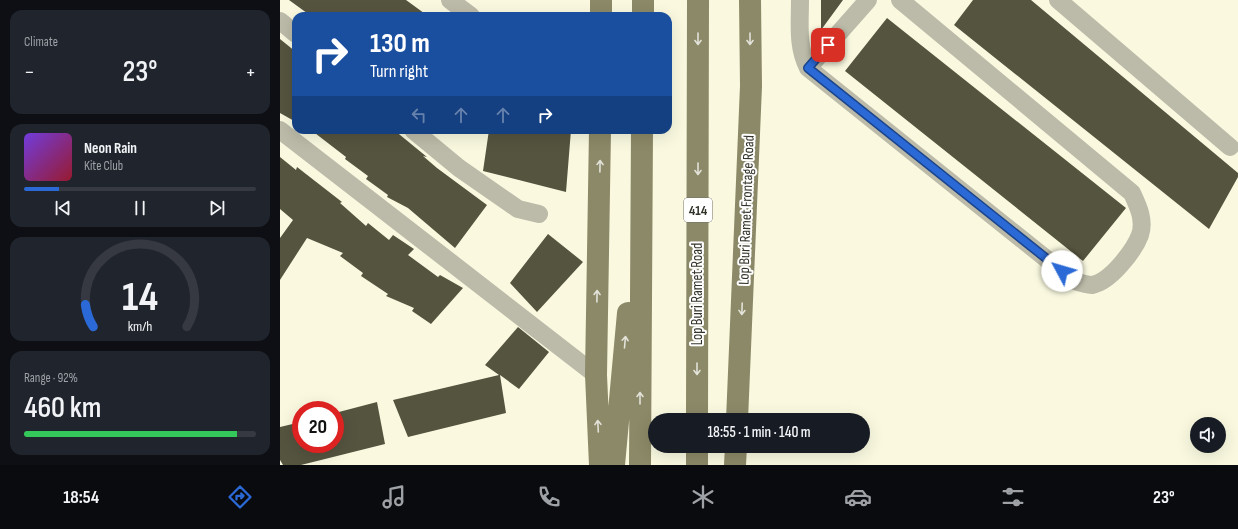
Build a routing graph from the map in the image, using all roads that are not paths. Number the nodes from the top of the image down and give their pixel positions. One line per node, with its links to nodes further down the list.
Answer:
1 (450, 0): 10 (street)
2 (600, 0): 11 (main road)
3 (643, 0): 12 (main road)
4 (698, 0): 24 (main road, Lop Buri Ramet Road / 414, one-way to 24)
5 (750, 0): 25 (main road, Lop Buri Ramet Frontage Road, one-way to 25)
6 (800, 0): 15 (street)
7 (868, 0): 15 (street)
8 (900, 0): 15 (street)
9 (1058, 0): 20 (street)
10 (466, 12)
11 (601, 12)
12 (643, 12)
13 (280, 21): 14 (street)
14 (292, 31)
15 (808, 68)
16 (280, 130): 23 (street)
17 (418, 134): 22 (street)
18 (600, 134): 23 (main road, one-way to 18)
19 (642, 134): 21 (main road)
20 (1230, 147)
21 (642, 158): 29 (main road, one-way to 21); 30 (main road, one-way to 21)
22 (539, 214)
23 (596, 375): 28 (main road, one-way to 23)
24 (697, 413)
25 (737, 413)
26 (697, 453): 31 (main road)
27 (736, 453): 32 (main road)
28 (600, 465)
29 (614, 465)
30 (640, 465)
31 (697, 465)
32 (735, 465)

